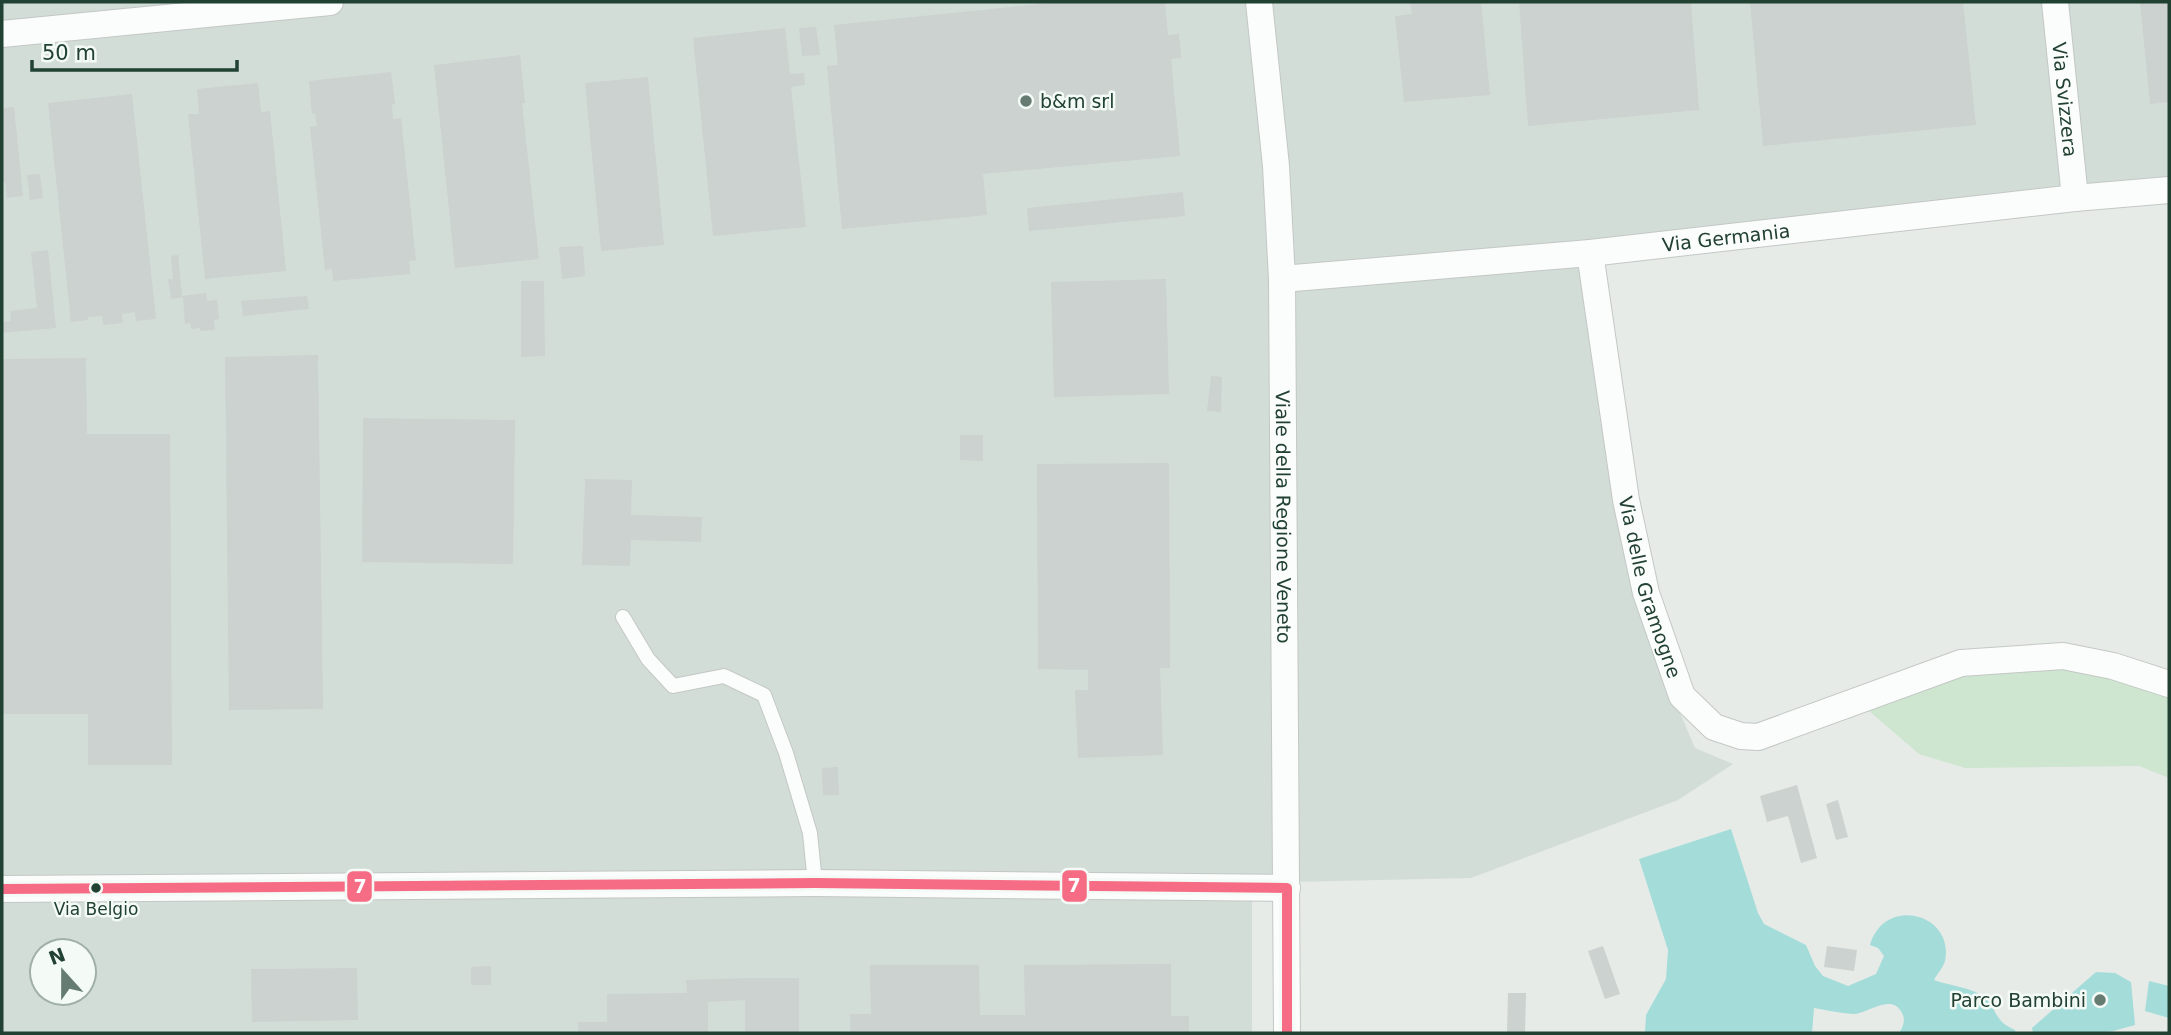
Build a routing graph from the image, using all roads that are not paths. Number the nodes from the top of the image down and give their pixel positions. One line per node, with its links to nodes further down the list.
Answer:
1 (330, 2): 4 (street)
2 (1259, 2): 8 (street, Viale della Regione Veneto)
3 (2054, 2): 6 (street, Via Svizzera)
4 (2, 34)
5 (2169, 190): 6 (street, Via Germania)
6 (2075, 198): 7 (street, Via Germania)
7 (1590, 253): 8 (street, Via Germania); 10 (street, Via delle Gramogne)
8 (1282, 279): 13 (street, Viale della Regione Veneto)
9 (623, 617): 11 (lane)
10 (2169, 684)
11 (815, 883): 12 (street); 13 (street)
12 (2, 888)
13 (1287, 888): 14 (street, Viale della Regione Veneto)
14 (1287, 1033)

